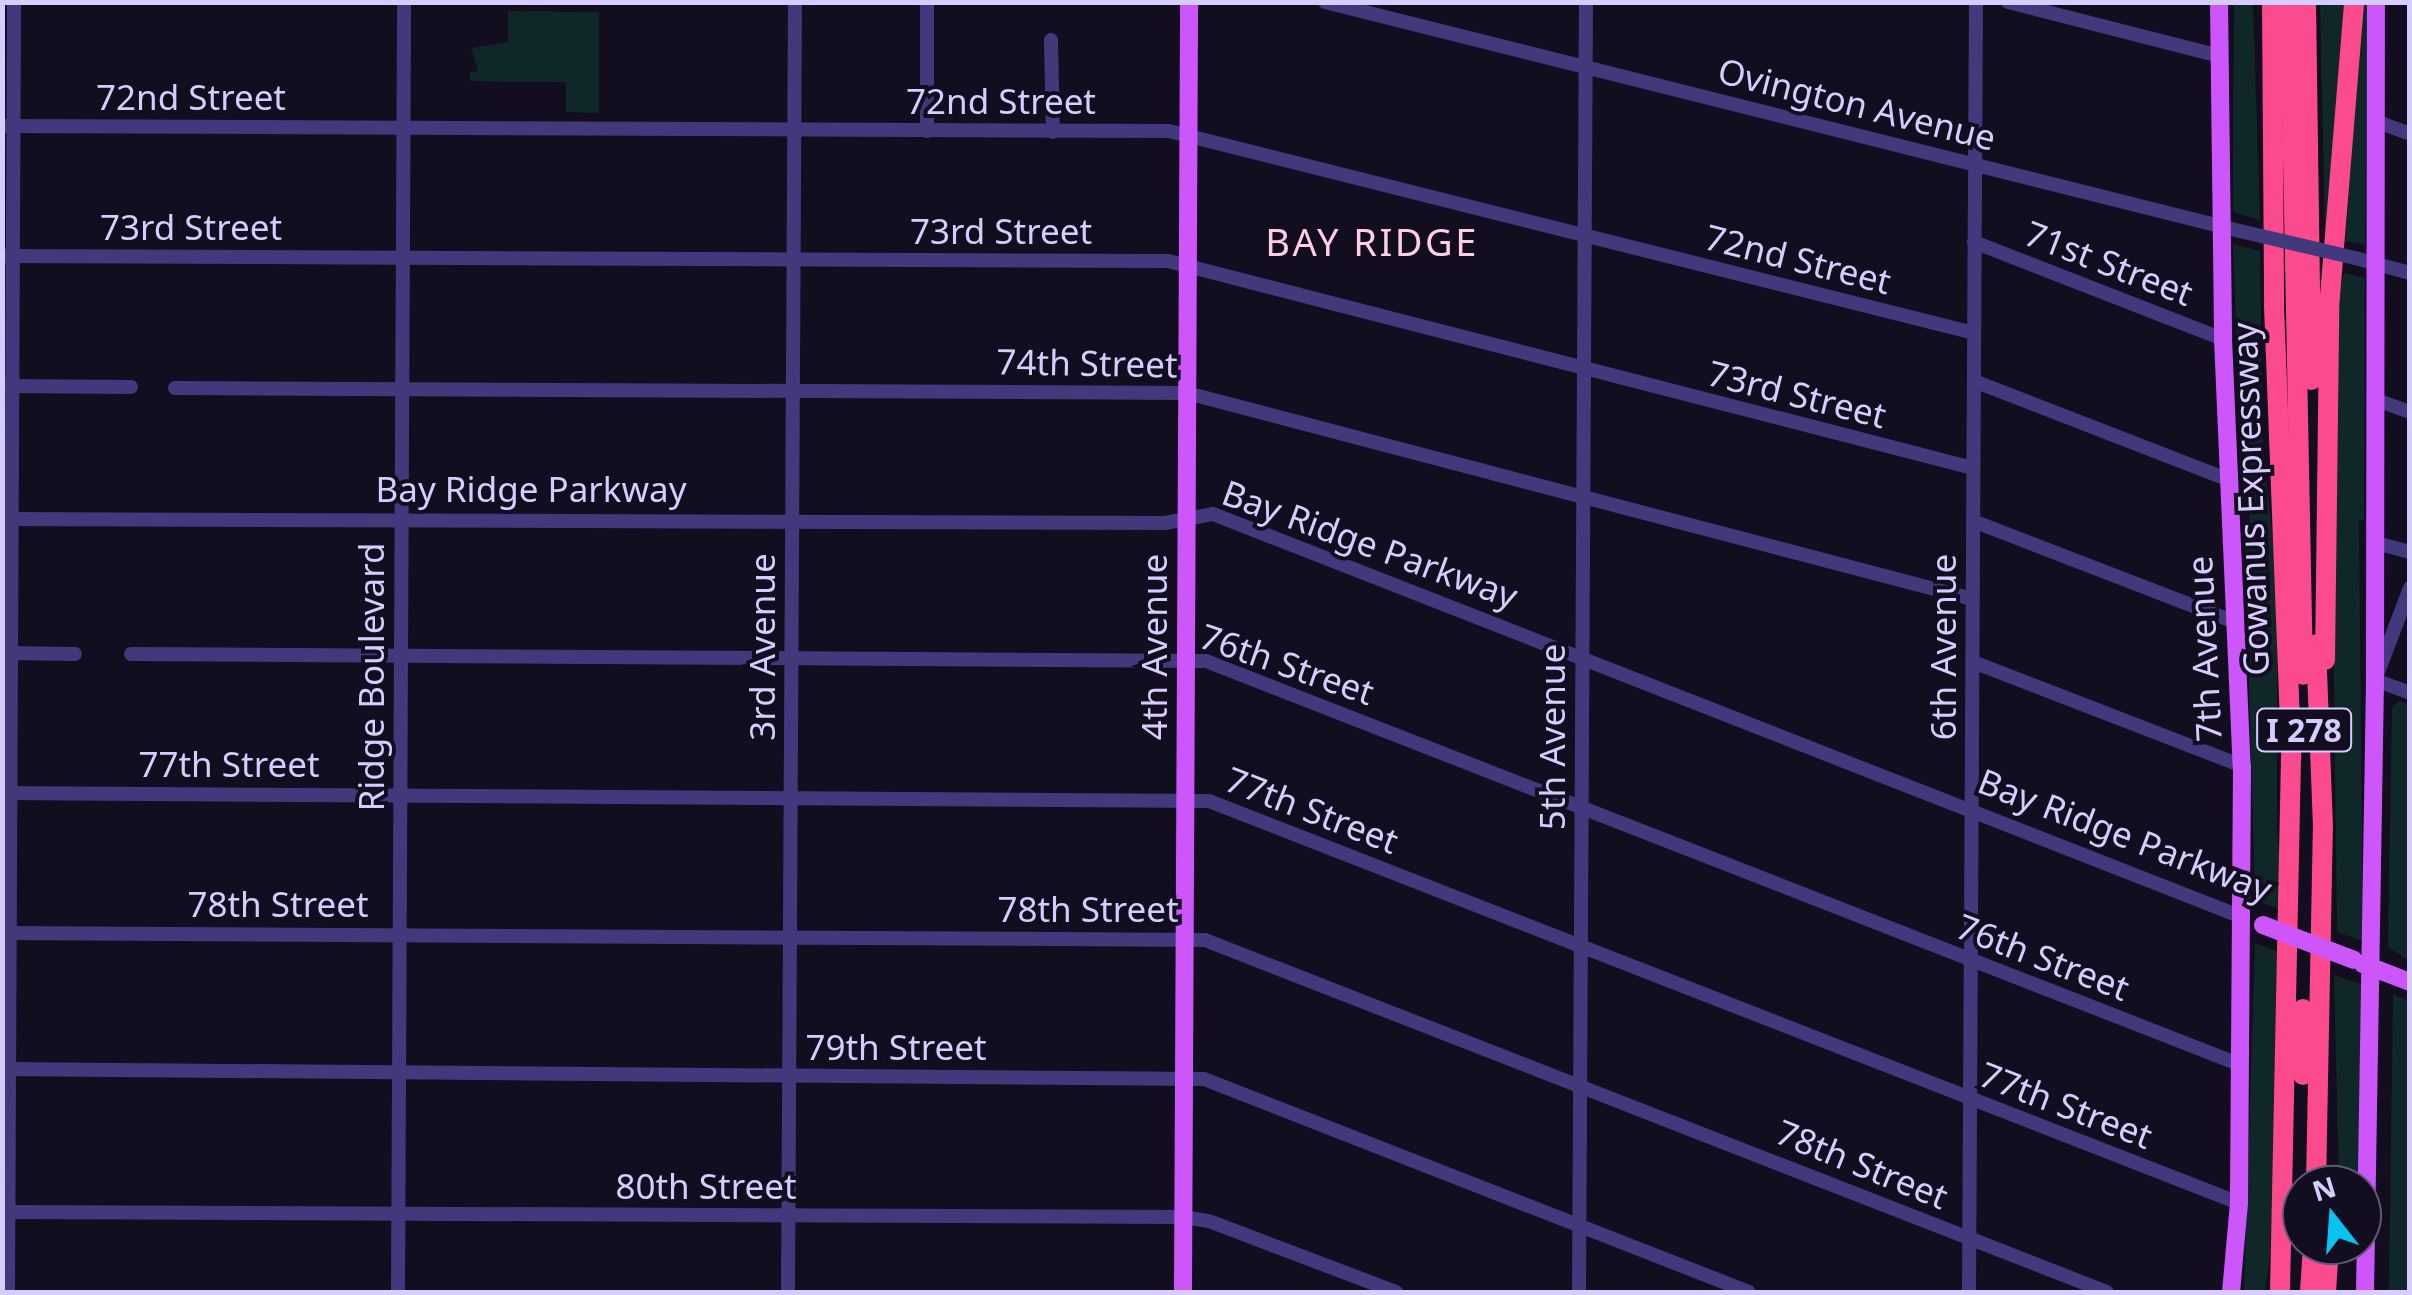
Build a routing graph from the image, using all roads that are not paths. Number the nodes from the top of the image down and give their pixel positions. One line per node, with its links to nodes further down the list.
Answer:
1 (14, 2): 20 (street)
2 (404, 2): 21 (street, Ridge Boulevard)
3 (795, 2): 22 (street, 3rd Avenue)
4 (927, 2): 23 (street)
5 (1190, 2): 26 (main road, 4th Avenue)
6 (1324, 2): 18 (street, Ovington Avenue)
7 (1586, 2): 18 (street, 5th Avenue)
8 (1976, 2): 27 (street, 6th Avenue)
9 (2008, 2): 17 (street)
10 (2219, 2): 17 (main road, 7th Avenue)
11 (2272, 2): 118 (highway, Gowanus Expressway / I 278)
12 (2290, 2): 28 (highway, I 278)
13 (2306, 2): 49 (highway, Gowanus Expressway / I 278)
14 (2354, 2): 81 (highway)
15 (2376, 2): 19 (main road)
16 (1052, 40): 24 (street)
17 (2220, 56): 29 (main road, 7th Avenue)
18 (1585, 67): 27 (street, Ovington Avenue); 30 (street, 5th Avenue)
19 (2375, 120): 25 (street); 35 (main road)
20 (8, 126): 21 (street, 72nd Street); 32 (street)
21 (404, 128): 22 (street, 72nd Street); 33 (street, Ridge Boulevard)
22 (794, 130): 23 (street, 72nd Street); 34 (street, 3rd Avenue)
23 (927, 130): 24 (street, 72nd Street)
24 (1052, 132): 26 (street, 72nd Street)
25 (2410, 134)
26 (1189, 136): 30 (street, 72nd Street); 36 (main road, 4th Avenue)
27 (1975, 164): 29 (street, Ovington Avenue); 31 (street, 6th Avenue)
28 (2293, 166): 49 (highway); 119 (highway, I 278)
29 (2220, 226): 35 (street, Ovington Avenue, bridge); 39 (main road, 7th Avenue)
30 (1584, 238): 38 (street, 72nd Street); 40 (street, 5th Avenue)
31 (1974, 242): 38 (street, 6th Avenue); 39 (street, 71st Street)
32 (8, 256): 33 (street, 73rd Street); 42 (street)
33 (403, 258): 34 (street, 73rd Street); 45 (street, Ridge Boulevard)
34 (794, 260): 36 (street, 73rd Street); 46 (street, 3rd Avenue)
35 (2376, 263): 37 (street, Ovington Avenue); 48 (main road)
36 (1189, 269): 40 (street, 73rd Street); 47 (main road, 4th Avenue)
37 (2410, 273)
38 (1974, 334): 41 (street, 6th Avenue)
39 (2222, 339): 52 (main road, 7th Avenue)
40 (1584, 371): 51 (street, 73rd Street); 53 (street, 5th Avenue)
41 (1974, 381): 51 (street, 6th Avenue); 52 (street)
42 (8, 386): 43 (street); 54 (street)
43 (131, 387)
44 (174, 388): 45 (street, 74th Street)
45 (402, 390): 46 (street, 74th Street); 56 (street, Ridge Boulevard)
46 (792, 391): 47 (street, 74th Street); 58 (street, 3rd Avenue)
47 (1187, 393): 53 (street, 74th Street); 55 (main road, 4th Avenue)
48 (2374, 399): 50 (street); 59 (main road)
49 (2311, 404): 81 (highway, Gowanus Expressway / I 278)
50 (2410, 412)
51 (1973, 468): 57 (street, 6th Avenue)
52 (2227, 479): 63 (main road, 7th Avenue)
53 (1583, 497): 62 (street, 74th Street); 70 (street, 5th Avenue)
54 (7, 518): 56 (street, Bay Ridge Parkway); 64 (street)
55 (1186, 518): 58 (street, Bay Ridge Parkway); 68 (main road, 4th Avenue); 70 (street, Bay Ridge Parkway)
56 (402, 520): 58 (street, Bay Ridge Parkway); 67 (street, Ridge Boulevard)
57 (1973, 521): 62 (street, 6th Avenue); 63 (street)
58 (792, 522): 69 (street, 3rd Avenue)
59 (2376, 543): 60 (street); 72 (main road)
60 (2410, 552)
61 (2410, 588): 72 (street)
62 (1972, 599): 71 (street, 6th Avenue)
63 (2236, 623): 74 (main road, 7th Avenue)
64 (7, 653): 65 (street); 75 (street)
65 (74, 654)
66 (131, 654): 67 (street, 76th Street)
67 (402, 656): 69 (street, 76th Street); 76 (street, Ridge Boulevard)
68 (1186, 657): 69 (street, 76th Street); 78 (main road, 4th Avenue); 79 (street, 76th Street)
69 (792, 658): 77 (street, 3rd Avenue)
70 (1582, 658): 79 (street, 5th Avenue); 80 (street, Bay Ridge Parkway)
71 (1973, 662): 74 (street); 80 (street, 6th Avenue)
72 (2376, 680): 73 (street); 89 (main road)
73 (2410, 693)
74 (2242, 766): 82 (main road, 7th Avenue)
75 (7, 793): 76 (street, 77th Street); 83 (street)
76 (401, 795): 77 (street, 77th Street); 84 (street, Ridge Boulevard)
77 (791, 798): 78 (street, 77th Street); 85 (street, 3rd Avenue)
78 (1186, 800): 86 (main road, 4th Avenue); 87 (street, 77th Street)
79 (1582, 806): 87 (street, 5th Avenue); 88 (street, 76th Street)
80 (1972, 810): 82 (street, Bay Ridge Parkway); 88 (street, 6th Avenue)
81 (2323, 826): 98 (highway, Gowanus Expressway / I 278)
82 (2242, 916): 89 (main road, Bay Ridge Parkway, bridge); 91 (main road, 7th Avenue)
83 (6, 933): 84 (street, 78th Street); 92 (street)
84 (400, 934): 85 (street, 78th Street); 93 (street, Ridge Boulevard)
85 (790, 937): 86 (street, 78th Street); 94 (street, 3rd Avenue)
86 (1185, 939): 95 (main road, 4th Avenue); 96 (street, 78th Street)
87 (1580, 947): 96 (street, 5th Avenue); 97 (street, 77th Street)
88 (1971, 961): 91 (street, 76th Street); 97 (street, 6th Avenue)
89 (2363, 964): 90 (main road, Bay Ridge Parkway); 122 (main road)
90 (2410, 982)
91 (2241, 1065): 99 (main road, 7th Avenue)
92 (6, 1070): 93 (street, 79th Street); 100 (street)
93 (399, 1074): 94 (street, 79th Street); 101 (street, Ridge Boulevard)
94 (790, 1076): 95 (street, 79th Street); 102 (street, 3rd Avenue)
95 (1184, 1078): 103 (main road, 4th Avenue); 104 (street, 79th Street)
96 (1580, 1085): 104 (street, 5th Avenue); 105 (street, 78th Street)
97 (1971, 1100): 99 (street, 77th Street); 105 (street, 6th Avenue)
98 (2319, 1165)
99 (2239, 1202): 117 (main road, 7th Avenue)
100 (5, 1212): 101 (street, 80th Street); 108 (street)
101 (398, 1214): 102 (street, 80th Street); 109 (street, Ridge Boulevard)
102 (789, 1216): 103 (street, 80th Street); 110 (street, 3rd Avenue)
103 (1182, 1217): 111 (main road, 4th Avenue); 112 (street, 80th Street)
104 (1579, 1226): 113 (street, 5th Avenue); 114 (street, 79th Street)
105 (1970, 1239): 115 (street, 6th Avenue); 116 (street, 78th Street)
106 (2311, 1265): 120 (highway)
107 (2328, 1265): 121 (highway)
108 (8, 1292)
109 (398, 1292)
110 (788, 1292)
111 (1183, 1292)
112 (1396, 1292)
113 (1579, 1292)
114 (1749, 1292)
115 (1970, 1292)
116 (2107, 1292)
117 (2231, 1292)
118 (2277, 1292)
119 (2293, 1292)
120 (2310, 1292)
121 (2326, 1292)
122 (2366, 1292)

